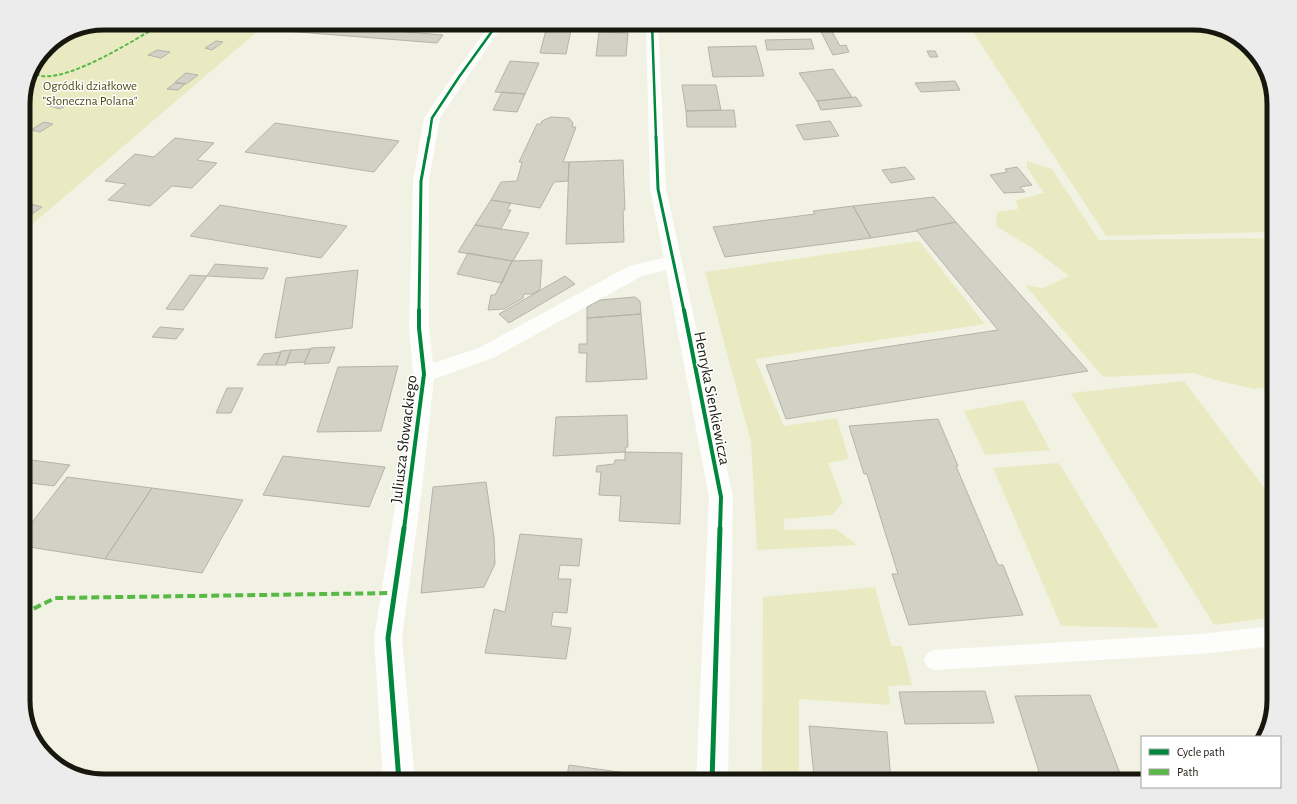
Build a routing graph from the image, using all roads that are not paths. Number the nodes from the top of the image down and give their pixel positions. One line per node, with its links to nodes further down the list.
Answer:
1 (493, 30): 4 (street, Juliusza Słowackiego)
2 (652, 30): 3 (street, Henryka Sienkiewicza)
3 (674, 262): 4 (street, Juliusza Słowackiego); 8 (street, Henryka Sienkiewicza)
4 (424, 374): 7 (street, Juliusza Słowackiego)
5 (1267, 637): 6 (lane)
6 (934, 660)
7 (398, 774)
8 (712, 774)

